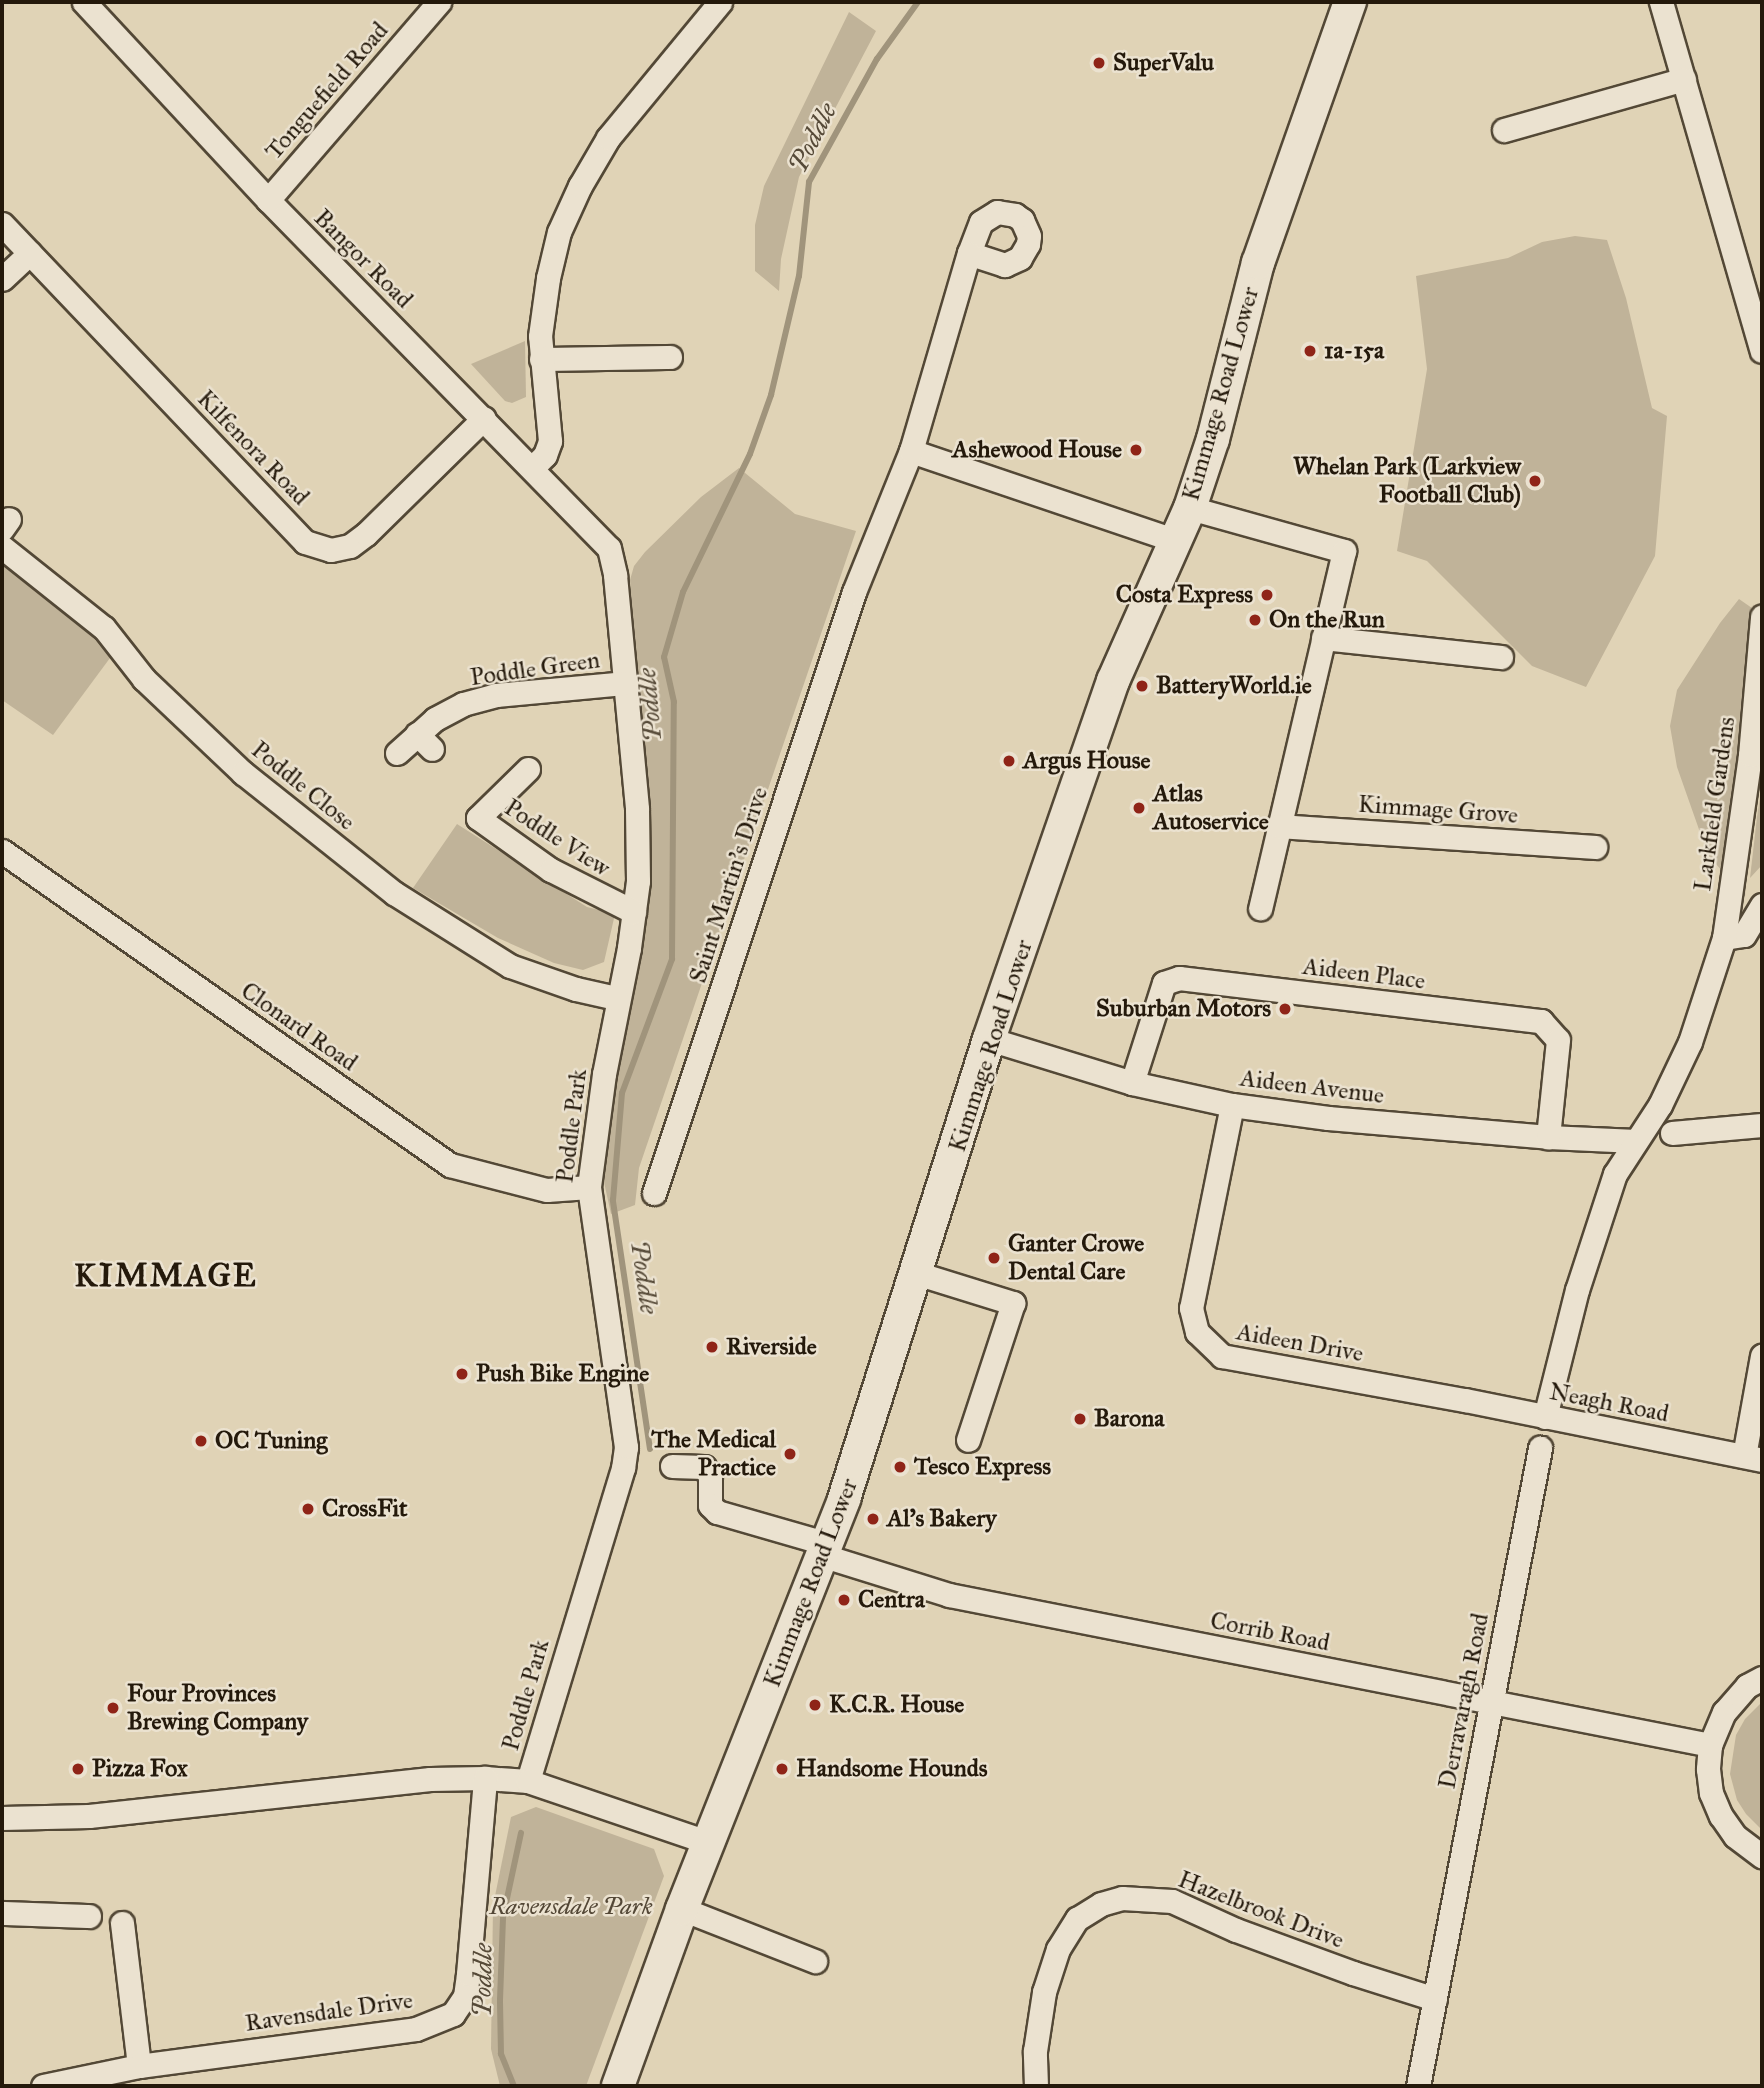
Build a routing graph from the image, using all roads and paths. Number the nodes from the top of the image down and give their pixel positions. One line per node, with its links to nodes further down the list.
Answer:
1 (84, 2): 8 (street, Bangor Road)
2 (720, 2): 16 (street)
3 (1350, 2): 20 (main road, Kimmage Road Lower)
4 (1661, 2): 6 (street)
5 (432, 9): 8 (street, Tonguefield Road)
6 (1684, 79): 7 (street); 13 (street)
7 (1504, 130)
8 (268, 200): 17 (street, Bangor Road)
9 (2, 224): 10 (street, Kilfenora Road)
10 (30, 253): 12 (street); 17 (street, Kilfenora Road)
11 (969, 253): 18 (street, Saint Martin's Drive)
12 (2, 279)
13 (1754, 295): 14 (street)
14 (1762, 351)
15 (670, 357): 16 (street)
16 (541, 359): 19 (street)
17 (484, 418): 19 (street, Bangor Road)
18 (911, 451): 21 (street); 47 (street, Saint Martin's Drive)
19 (532, 468): 23 (street, Bangor Road)
20 (1190, 508): 21 (main road, Kimmage Road Lower); 25 (street)
21 (1174, 540): 39 (main road, Kimmage Road Lower)
22 (2, 547): 38 (street, Poddle Close)
23 (609, 548): 27 (street, Poddle Park)
24 (1762, 617): 34 (street, Larkfield Gardens)
25 (1323, 638): 26 (street); 30 (street)
26 (1501, 657)
27 (626, 683): 28 (street, Poddle Green); 36 (street, Poddle Park)
28 (397, 753)
29 (528, 769): 36 (street, Poddle View)
30 (1278, 826): 31 (street, Kimmage Grove); 35 (street)
31 (1595, 846)
32 (2, 851): 46 (street, Clonard Road)
33 (1762, 902): 34 (street); 37 (street)
34 (1728, 906): 37 (street, Larkfield Gardens)
35 (1260, 908)
36 (634, 912): 38 (street, Poddle Park)
37 (1724, 938): 45 (street, Larkfield Gardens)
38 (616, 999): 46 (street, Poddle Park)
39 (989, 1039): 40 (street, Aideen Avenue); 48 (main road, Kimmage Road Lower)
40 (1132, 1083): 41 (street, Aideen Avenue); 44 (street, Aideen Place)
41 (1232, 1105): 44 (street, Aideen Avenue); 50 (street, Aideen Drive)
42 (1762, 1125): 43 (street)
43 (1672, 1133)
44 (1548, 1137): 45 (street, Aideen Avenue)
45 (1636, 1141): 51 (street)
46 (589, 1187): 61 (street, Poddle Park)
47 (654, 1193)
48 (916, 1273): 52 (street); 56 (main road, Kimmage Road Lower)
49 (1762, 1356): 54 (street, Neagh Road)
50 (1465, 1400): 51 (street, Neagh Road)
51 (1545, 1417): 54 (street, Neagh Road)
52 (968, 1440)
53 (1541, 1448): 58 (street, Derravaragh Road)
54 (1753, 1458)
55 (672, 1465): 56 (street, Corrib Road)
56 (826, 1550): 58 (street, Corrib Road); 63 (main road, Kimmage Road Lower)
57 (1762, 1678): 59 (street)
58 (1490, 1703): 59 (street, Corrib Road); 70 (street, Derravaragh Road)
59 (1710, 1745): 64 (street)
60 (485, 1778): 61 (street); 62 (street); 71 (street, Ravensdale Drive)
61 (528, 1781): 63 (street)
62 (2, 1818)
63 (710, 1843): 65 (main road, Kimmage Road Lower)
64 (1762, 1856)
65 (682, 1909): 69 (street); 73 (main road, Kimmage Road Lower)
66 (2, 1913): 67 (street)
67 (89, 1916)
68 (122, 1923): 71 (street)
69 (815, 1961)
70 (1435, 1998): 74 (street, Hazelbrook Drive); 75 (street)
71 (139, 2066): 72 (street, Ravensdale Drive)
72 (43, 2086)
73 (618, 2086)
74 (1036, 2086)
75 (1418, 2086)

